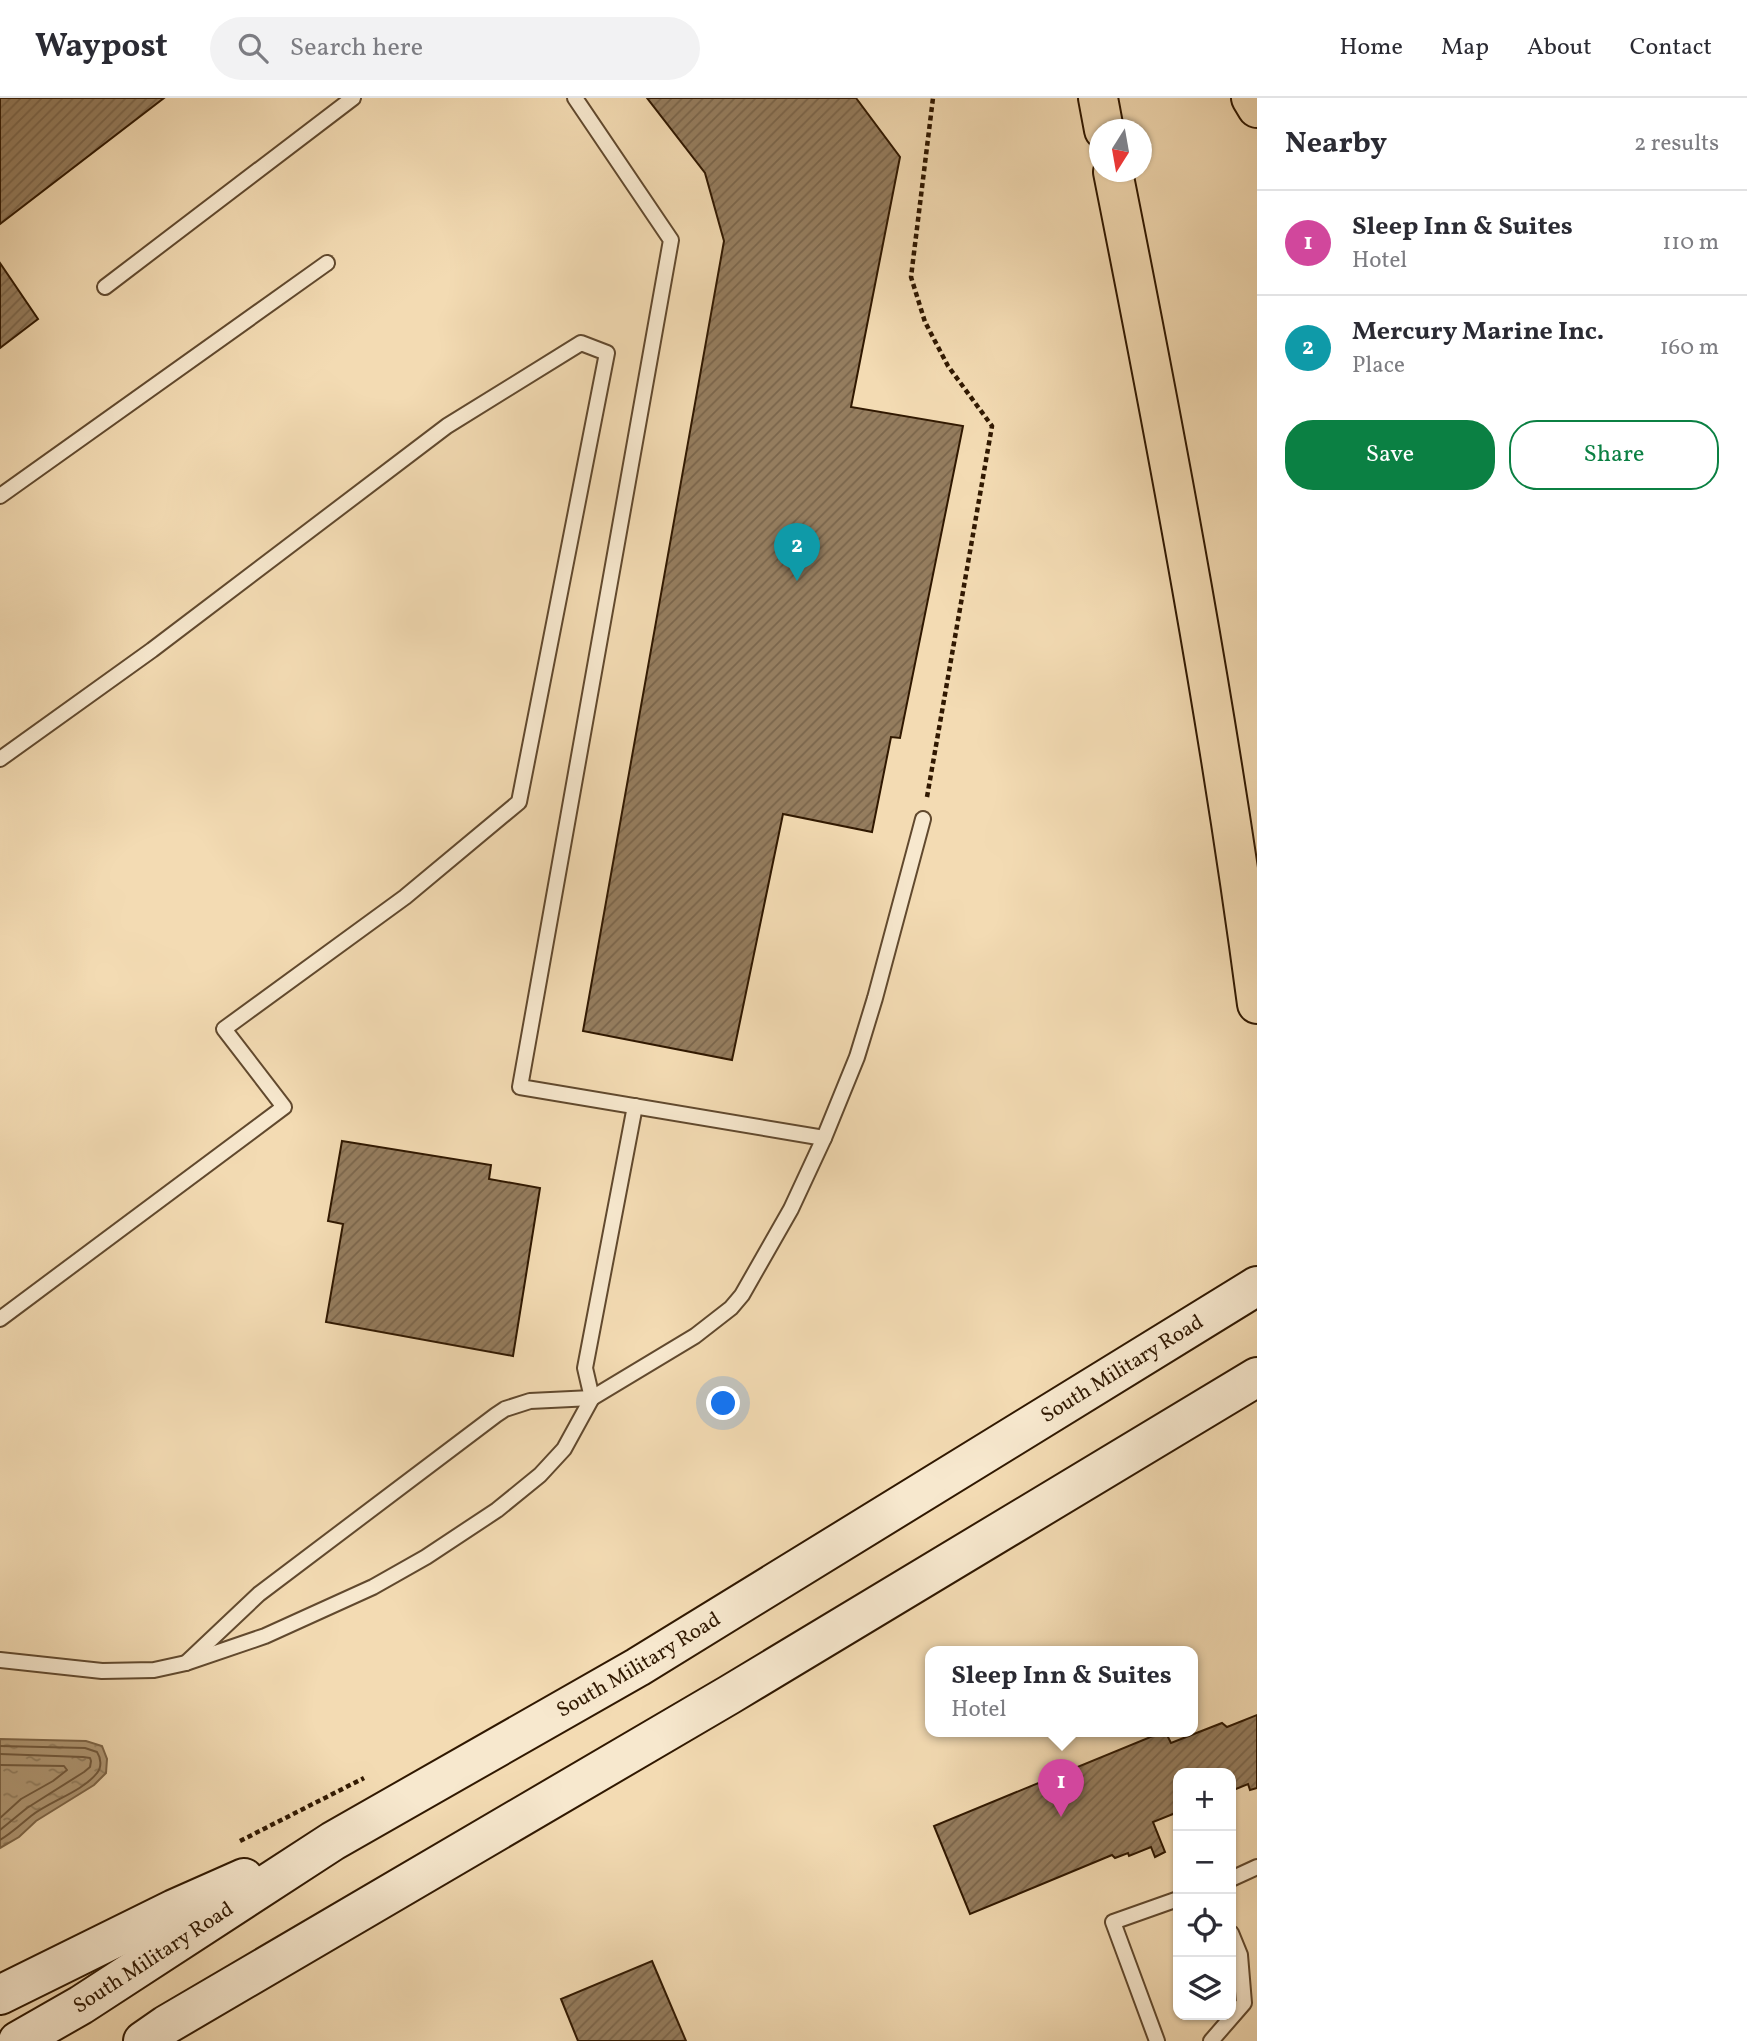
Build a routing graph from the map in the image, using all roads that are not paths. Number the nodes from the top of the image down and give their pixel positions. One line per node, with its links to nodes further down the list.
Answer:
1 (353, 98): 9 (lane)
2 (575, 98): 14 (lane)
3 (1098, 98): 6 (highway)
4 (1251, 98): 5 (highway)
5 (1257, 108)
6 (1102, 119)
7 (1114, 182): 13 (highway)
8 (327, 263): 10 (lane)
9 (105, 287)
10 (0, 496)
11 (0, 759): 17 (lane)
12 (923, 818): 15 (lane)
13 (1257, 1002)
14 (635, 1106): 15 (lane); 19 (lane)
15 (824, 1138): 19 (lane)
16 (1257, 1286): 22 (main road, South Military Road)
17 (0, 1319)
18 (1257, 1377): 29 (main road)
19 (592, 1398): 21 (lane); 21 (lane)
20 (0, 1660): 21 (lane)
21 (186, 1662)
22 (333, 1841): 27 (main road); 28 (main road, South Military Road)
23 (1257, 1867): 24 (lane)
24 (1236, 1877)
25 (1173, 1901): 30 (lane)
26 (1236, 1945): 31 (lane)
27 (0, 1996)
28 (18, 2041)
29 (143, 2041)
30 (1157, 2041)
31 (1211, 2041)

